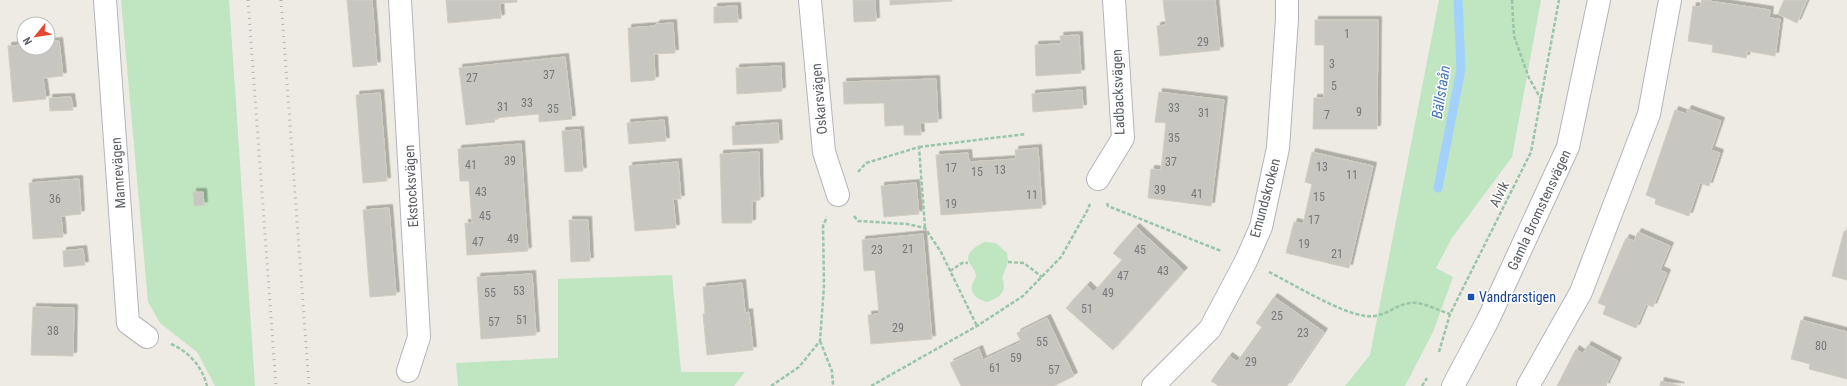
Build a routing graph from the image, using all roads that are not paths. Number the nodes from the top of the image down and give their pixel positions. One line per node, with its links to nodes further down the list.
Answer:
1 (105, 0): 10 (street, Mamrevägen)
2 (400, 0): 11 (street, Ekstocksvägen)
3 (810, 0): 9 (street, Oskarsvägen)
4 (1114, 0): 8 (street, Ladbacksvägen)
5 (1287, 0): 12 (street, Emundskroken)
6 (1599, 0): 13 (street, Gamla Bromstensvägen)
7 (1670, 0): 14 (street)
8 (1098, 179)
9 (838, 195)
10 (147, 336)
11 (408, 371)
12 (1153, 386)
13 (1453, 386)
14 (1528, 386)

